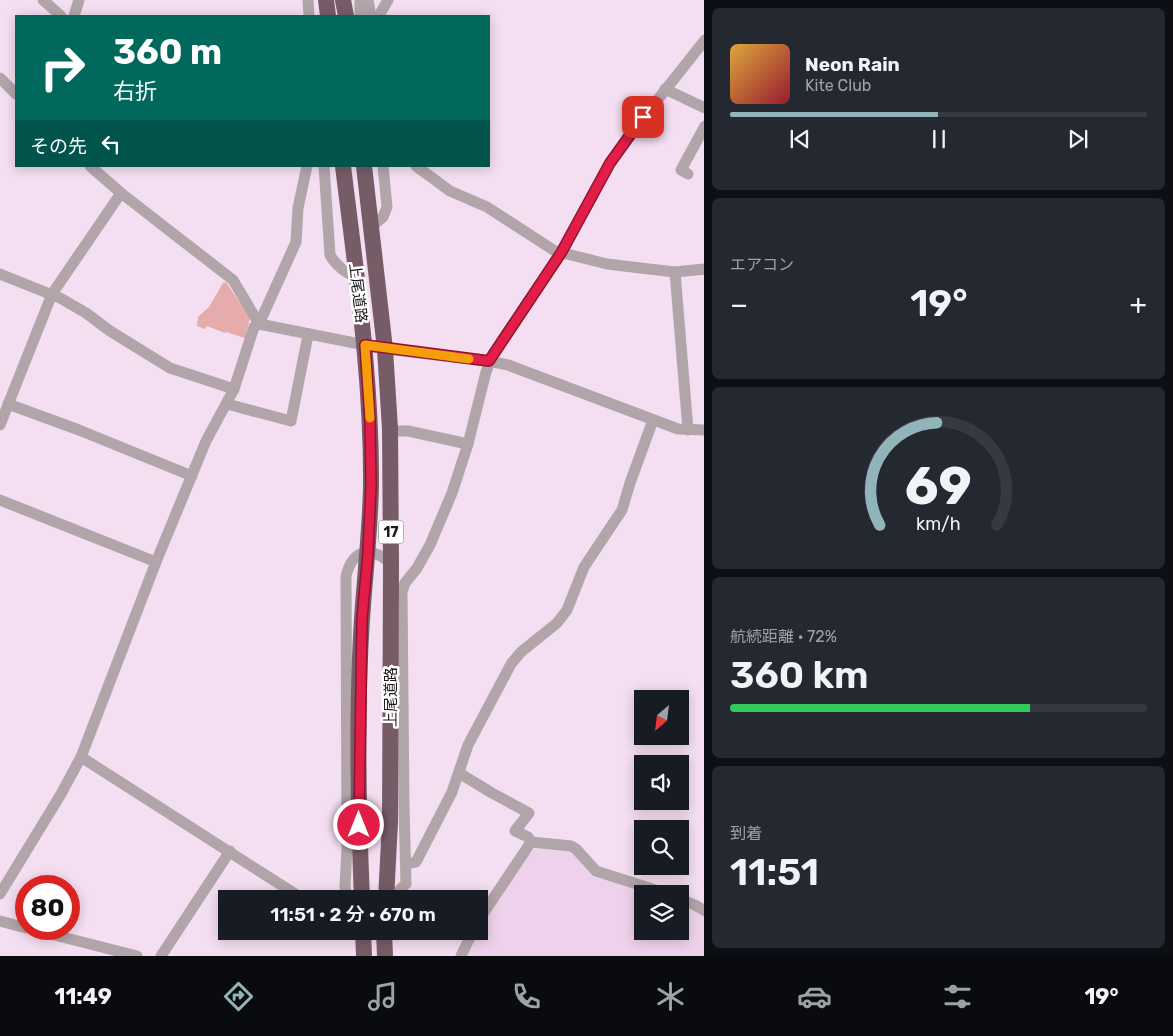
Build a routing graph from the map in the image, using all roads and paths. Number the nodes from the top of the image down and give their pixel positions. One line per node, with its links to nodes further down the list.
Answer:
1 (43, 0): 9 (street)
2 (79, 0): 10 (street)
3 (308, 0): 11 (street)
4 (326, 0): 12 (highway)
5 (343, 0): 13 (highway)
6 (360, 0): 14 (street)
7 (368, 0): 15 (street)
8 (388, 0): 16 (street)
9 (59, 15)
10 (74, 15)
11 (309, 15)
12 (328, 15)
13 (346, 15)
14 (360, 15)
15 (370, 15)
16 (380, 15)
17 (704, 40): 19 (street)
18 (0, 78): 20 (street)
19 (665, 89): 21 (street); 33 (street)
20 (15, 93)
21 (704, 108)
22 (704, 126): 30 (street)
23 (91, 167): 31 (street)
24 (307, 167): 39 (street)
25 (324, 167): 37 (street)
26 (343, 167): 37 (highway, 上尾道路 / 17)
27 (364, 167): 32 (highway, 上尾道路 / 17)
28 (384, 167): 32 (street)
29 (417, 167): 33 (street)
30 (688, 174)
31 (121, 194): 38 (street); 39 (street)
32 (371, 227): 42 (highway, 上尾道路 / 17)
33 (561, 253): 35 (street); 43 (street)
34 (704, 270): 35 (street)
35 (675, 272): 49 (street)
36 (0, 274): 38 (street)
37 (356, 276): 41 (highway, 上尾道路 / 17)
38 (52, 294): 44 (street); 45 (street)
39 (259, 324): 40 (street); 44 (street)
40 (308, 335): 41 (street); 46 (street)
41 (365, 345): 42 (street); 55 (highway, 上尾道路 / 17)
42 (385, 349): 43 (street); 57 (highway, 上尾道路 / 17)
43 (489, 361): 47 (street); 52 (street)
44 (234, 389): 46 (street)
45 (8, 404): 48 (street); 53 (street)
46 (227, 404): 53 (street)
47 (653, 420): 49 (street); 59 (street)
48 (0, 425)
49 (688, 430): 50 (street)
50 (704, 430)
51 (397, 431): 52 (street)
52 (468, 444): 62 (street)
53 (192, 476): 56 (street)
54 (0, 500): 56 (street)
55 (368, 551): 57 (street); 65 (street); 66 (highway, 上尾道路 / 17)
56 (156, 562): 58 (street)
57 (392, 564): 67 (highway, 上尾道路 / 17)
58 (81, 757): 61 (street); 69 (street)
59 (459, 773): 60 (street); 62 (street)
60 (531, 842): 63 (street); 71 (street)
61 (230, 851): 64 (street); 80 (street)
62 (407, 864): 68 (street)
63 (640, 885)
64 (289, 890)
65 (346, 890)
66 (362, 890)
67 (387, 890)
68 (400, 890)
69 (0, 894)
70 (689, 902): 72 (street)
71 (488, 906)
72 (704, 911)
73 (0, 921): 74 (street)
74 (15, 925)
75 (74, 940): 79 (street)
76 (363, 940): 81 (highway)
77 (384, 940): 82 (highway)
78 (469, 940): 83 (street)
79 (137, 956)
80 (161, 956)
81 (364, 956)
82 (385, 956)
83 (461, 956)

